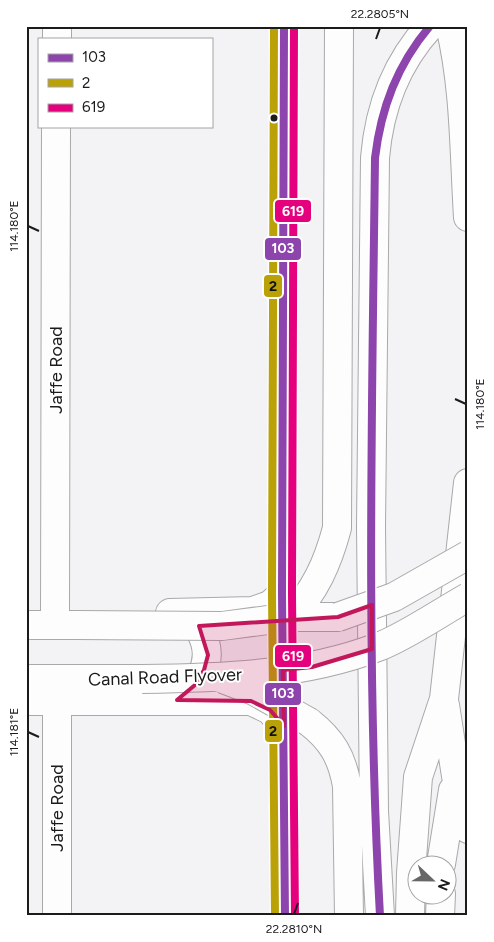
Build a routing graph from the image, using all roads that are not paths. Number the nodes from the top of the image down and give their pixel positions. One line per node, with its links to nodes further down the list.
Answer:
1 (284, 26): 10 (main road)
2 (339, 26): 10 (main road)
3 (430, 26): 28 (main road)
4 (450, 26): 6 (main road)
5 (56, 128): 13 (main road, Jaffe Road)
6 (468, 217)
7 (468, 483): 17 (main road)
8 (468, 555): 10 (main road, bridge)
9 (468, 598): 15 (main road, Canal Road Flyover, bridge)
10 (286, 606): 11 (main road); 14 (main road, bridge); 21 (main road)
11 (187, 613): 13 (main road); 18 (main road)
12 (26, 614): 13 (main road)
13 (55, 614)
14 (26, 625)
15 (221, 678): 16 (main road, Canal Road Flyover, bridge); 27 (main road, bridge)
16 (26, 679)
17 (444, 698): 22 (main road); 29 (main road)
18 (177, 700): 20 (main road); 21 (main road)
19 (26, 701): 20 (main road)
20 (57, 701): 25 (main road, Jaffe Road)
21 (284, 726): 26 (main road)
22 (456, 776): 23 (main road); 24 (main road)
23 (468, 829)
24 (443, 854)
25 (57, 916)
26 (285, 916)
27 (349, 916)
28 (380, 916)
29 (410, 916)

